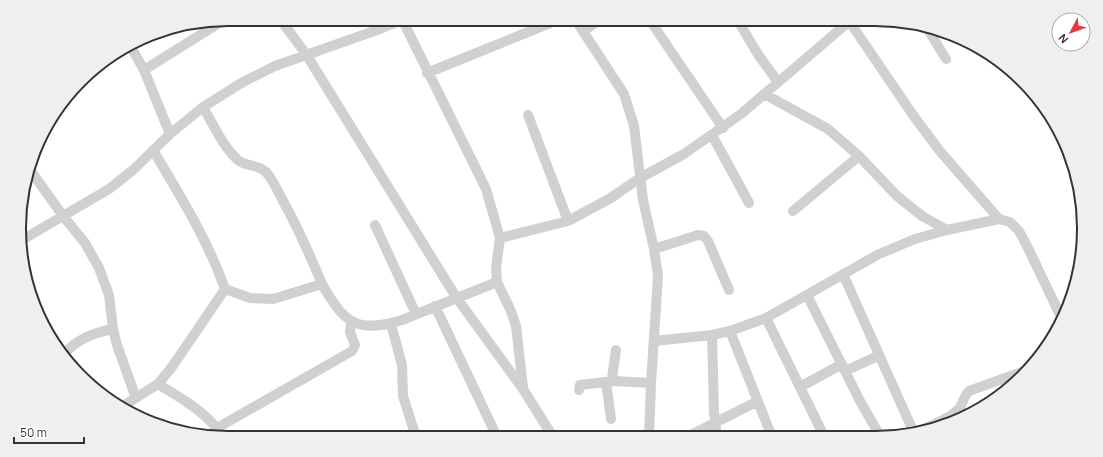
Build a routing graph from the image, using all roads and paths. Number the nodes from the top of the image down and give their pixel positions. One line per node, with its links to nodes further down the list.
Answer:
1 (214, 26): 17 (street)
2 (285, 26): 15 (street)
3 (384, 26): 15 (street)
4 (406, 26): 18 (street)
5 (543, 26): 18 (street)
6 (579, 26): 12 (street)
7 (591, 26): 12 (street)
8 (654, 26): 23 (street)
9 (741, 26): 19 (street)
10 (844, 26): 19 (street)
11 (855, 26): 33 (street)
12 (583, 32): 29 (street)
13 (931, 34): 16 (street)
14 (133, 50): 17 (street)
15 (306, 54): 21 (street); 46 (street)
16 (946, 60)
17 (144, 70): 24 (street)
18 (427, 73): 38 (street)
19 (778, 82): 20 (street)
20 (764, 94): 23 (street); 27 (street)
21 (203, 107): 24 (street); 42 (street)
22 (528, 115): 34 (street)
23 (723, 128): 25 (street)
24 (170, 134): 26 (street)
25 (712, 135): 29 (street); 30 (street)
26 (153, 150): 32 (street); 43 (street)
27 (859, 156): 31 (street); 36 (street)
28 (33, 174): 32 (street)
29 (640, 178): 34 (street); 39 (street)
30 (749, 203)
31 (793, 211)
32 (63, 216): 37 (street); 53 (street)
33 (999, 219): 36 (street); 48 (street)
34 (568, 221): 38 (street)
35 (375, 225): 49 (street)
36 (947, 230): 40 (street)
37 (26, 238)
38 (500, 238): 41 (street)
39 (654, 249): 44 (street); 56 (street)
40 (843, 274): 45 (street); 59 (street)
41 (497, 282): 46 (street); 66 (street)
42 (322, 284): 43 (street); 51 (street)
43 (225, 289): 64 (street)
44 (729, 290)
45 (807, 295): 50 (street); 60 (street)
46 (456, 298): 47 (street); 66 (street)
47 (435, 306): 49 (street); 78 (street)
48 (1059, 312)
49 (416, 314): 52 (street)
50 (766, 318): 54 (street); 65 (street)
51 (351, 322): 52 (street); 76 (street)
52 (391, 324): 77 (street)
53 (113, 329): 58 (street); 68 (street)
54 (730, 331): 55 (street); 69 (street)
55 (712, 335): 56 (street); 73 (street)
56 (654, 341): 63 (street)
57 (616, 350): 62 (street)
58 (68, 352)
59 (878, 356): 60 (street); 74 (street)
60 (844, 368): 65 (street); 85 (street)
61 (1015, 374): 72 (street)
62 (610, 382): 63 (street); 67 (street); 71 (street)
63 (650, 383): 80 (street)
64 (158, 384): 68 (street); 75 (street)
65 (800, 387): 84 (street)
66 (523, 389): 79 (street)
67 (579, 390)
68 (136, 398): 70 (street)
69 (758, 401): 73 (street); 83 (street)
70 (127, 404)
71 (611, 418)
72 (942, 419)
73 (715, 423): 81 (street); 82 (street)
74 (911, 427)
75 (218, 431)
76 (223, 431)
77 (414, 431)
78 (494, 431)
79 (549, 431)
80 (649, 431)
81 (699, 431)
82 (717, 431)
83 (770, 431)
84 (822, 431)
85 (877, 431)

